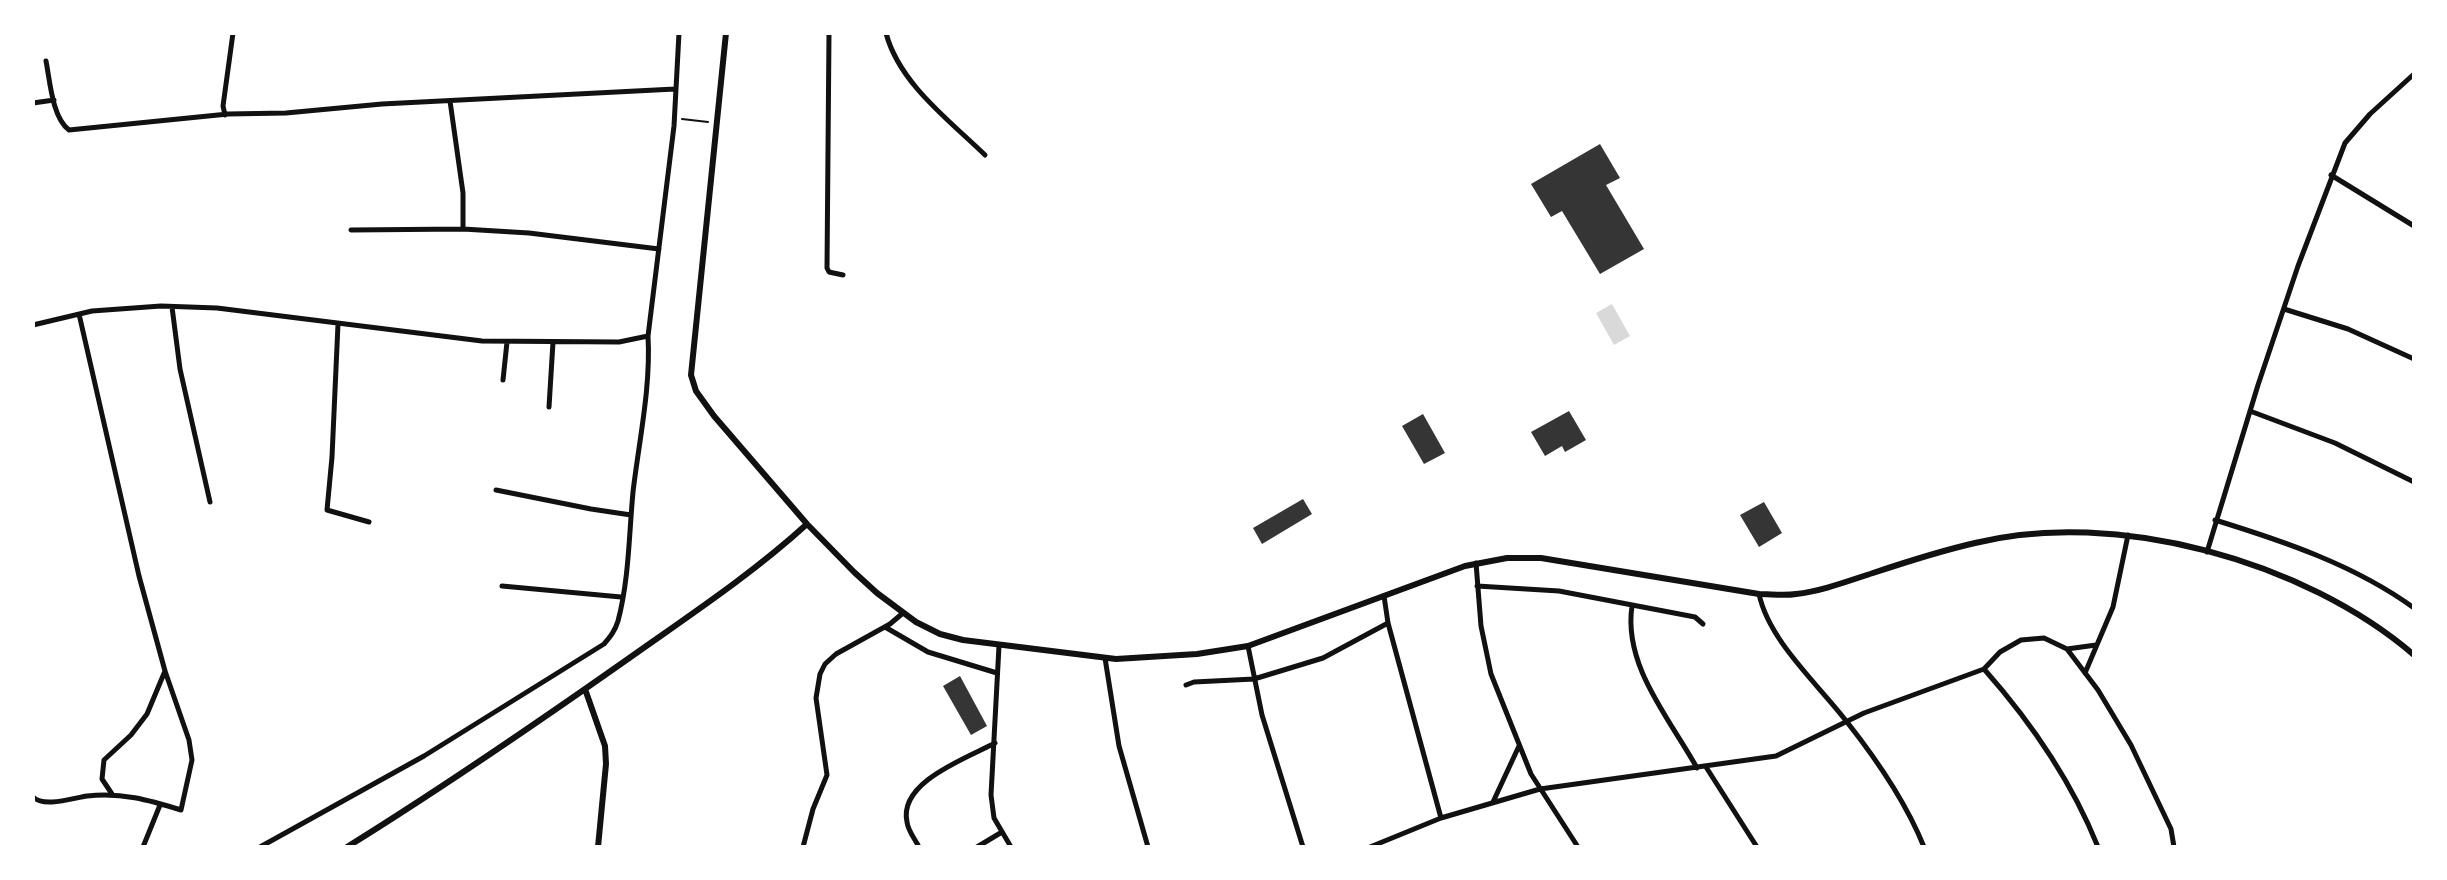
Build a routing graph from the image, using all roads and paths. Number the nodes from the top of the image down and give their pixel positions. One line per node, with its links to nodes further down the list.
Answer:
1 (233, 33): 12 (street)
2 (679, 33): 8 (street)
3 (726, 33): 14 (street)
4 (830, 33): 21 (street)
5 (886, 33): 15 (street)
6 (46, 61): 9 (street)
7 (2414, 74): 16 (street)
8 (675, 89): 10 (street); 13 (street)
9 (54, 100): 11 (street); 12 (street)
10 (450, 101): 12 (street); 18 (street)
11 (33, 103)
12 (225, 115)
13 (674, 118): 14 (path); 20 (street)
14 (716, 123): 40 (street)
15 (985, 155)
16 (2331, 175): 17 (street); 23 (street)
17 (2414, 226)
18 (463, 229): 19 (street); 20 (street)
19 (351, 230)
20 (659, 249): 27 (street)
21 (843, 275)
22 (172, 307): 24 (street); 25 (street); 36 (street)
23 (2284, 309): 30 (street); 33 (street)
24 (79, 314): 26 (street); 62 (street)
25 (338, 324): 28 (street); 39 (street)
26 (33, 325)
27 (648, 336): 29 (street); 37 (street)
28 (507, 342): 29 (street); 31 (street)
29 (553, 342): 32 (street)
30 (2414, 359)
31 (503, 380)
32 (549, 407)
33 (2249, 411): 34 (street); 38 (street)
34 (2414, 482)
35 (496, 490): 37 (street)
36 (210, 502)
37 (631, 514): 48 (street)
38 (2215, 520): 42 (street); 50 (street)
39 (369, 522)
40 (807, 524): 51 (street); 67 (street)
41 (2128, 536): 42 (street); 46 (street); 55 (street)
42 (2207, 552): 59 (street)
43 (1476, 563): 45 (street); 46 (street); 47 (street)
44 (502, 586): 48 (street)
45 (1477, 586): 49 (street); 70 (street)
46 (1759, 594): 68 (street)
47 (1384, 596): 52 (street); 57 (street)
48 (621, 597): 81 (street)
49 (1632, 606): 53 (street); 72 (street)
50 (2414, 607)
51 (904, 614): 54 (street); 56 (street)
52 (1388, 623): 65 (street); 78 (street)
53 (1703, 624)
54 (884, 627): 63 (street); 84 (street)
55 (2096, 645): 58 (street); 64 (street)
56 (999, 646): 60 (street); 63 (street)
57 (1248, 646): 60 (street); 65 (street)
58 (2067, 649): 61 (street); 64 (street)
59 (2414, 655)
60 (1105, 658): 88 (street)
61 (1984, 668): 68 (street); 94 (street)
62 (165, 671): 74 (street); 77 (street)
63 (997, 673): 69 (street)
64 (2085, 673): 95 (street)
65 (1254, 679): 66 (street); 89 (street)
66 (1186, 685)
67 (585, 689): 82 (street); 83 (street)
68 (1847, 722): 71 (street); 93 (street)
69 (995, 743): 79 (street); 85 (street)
70 (1519, 746): 73 (street); 76 (street)
71 (1706, 767): 72 (street); 92 (street)
72 (1697, 768): 73 (street)
73 (1539, 789): 76 (street); 91 (street)
74 (112, 794): 75 (street); 77 (street)
75 (33, 797)
76 (1493, 802): 78 (street)
77 (160, 805): 80 (street)
78 (1441, 818): 90 (street)
79 (1002, 832): 86 (street); 87 (street)
80 (144, 847)
81 (260, 847)
82 (347, 847)
83 (598, 847)
84 (803, 847)
85 (919, 847)
86 (977, 847)
87 (1011, 847)
88 (1148, 847)
89 (1303, 847)
90 (1370, 847)
91 (1578, 847)
92 (1757, 847)
93 (1924, 847)
94 (2098, 847)
95 (2174, 847)

